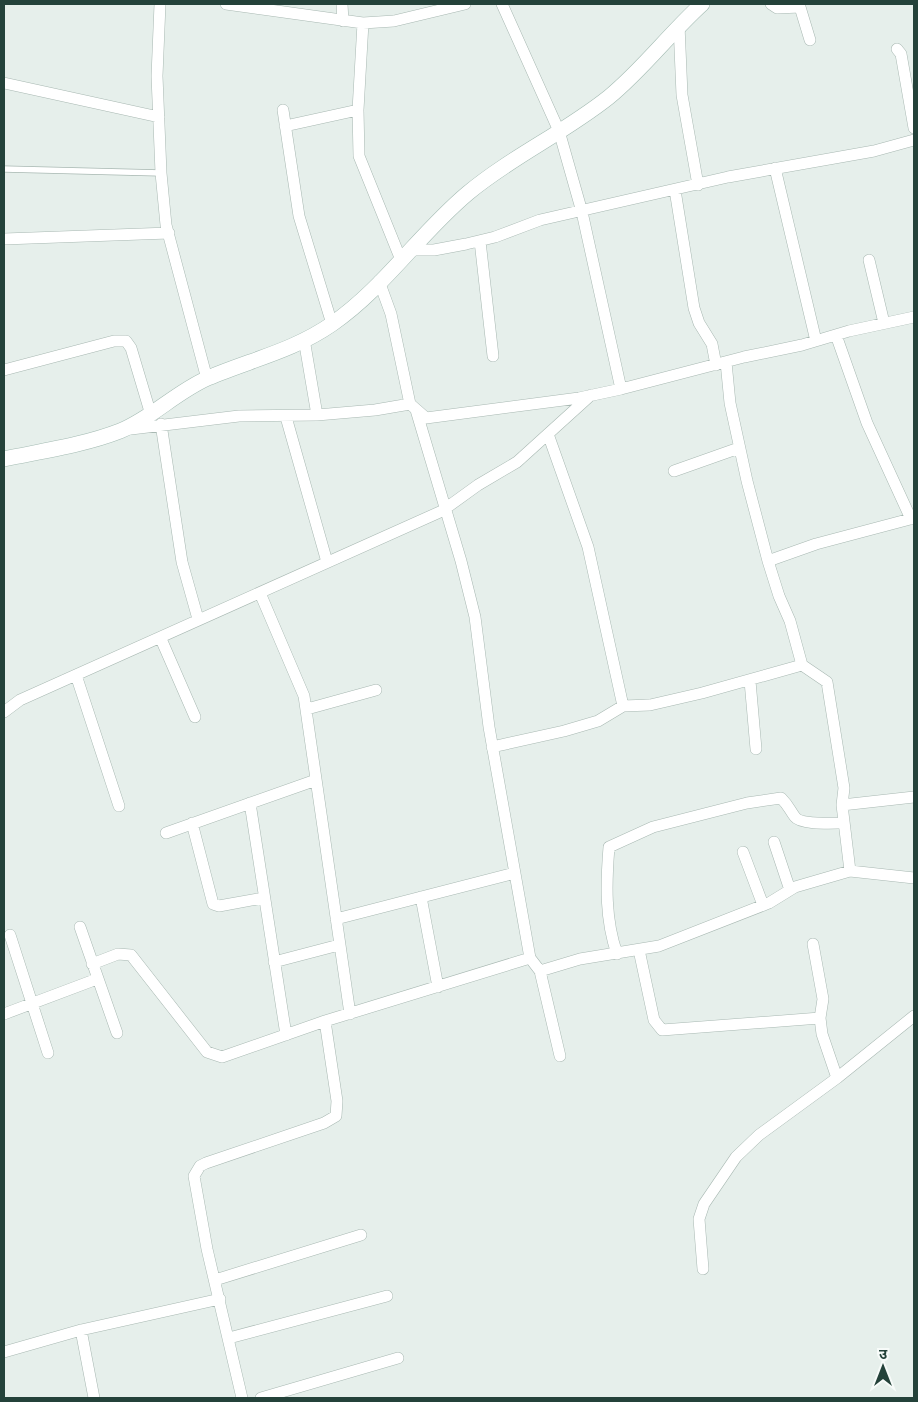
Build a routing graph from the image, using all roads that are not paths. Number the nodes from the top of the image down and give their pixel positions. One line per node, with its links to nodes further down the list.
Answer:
1 (160, 4): 16 (street)
2 (229, 4): 8 (street)
3 (342, 4): 8 (street)
4 (465, 4): 9 (street)
5 (502, 4): 19 (street)
6 (702, 4): 10 (street)
7 (772, 4): 11 (street)
8 (343, 21): 9 (street)
9 (363, 23): 15 (street)
10 (679, 25): 19 (street); 24 (street)
11 (810, 40)
12 (897, 49): 18 (street)
13 (4, 83): 16 (street)
14 (283, 110): 17 (street)
15 (358, 110): 17 (street); 30 (street)
16 (159, 117): 23 (street)
17 (285, 126): 35 (street)
18 (914, 128)
19 (559, 131): 26 (street); 30 (street)
20 (914, 140): 21 (street)
21 (775, 168): 24 (street); 38 (street)
22 (4, 169): 23 (lane)
23 (161, 173): 27 (street)
24 (698, 185): 25 (street)
25 (675, 190): 26 (street); 40 (street)
26 (582, 212): 29 (street); 43 (street)
27 (169, 233): 28 (street); 42 (street)
28 (4, 239)
29 (480, 241): 30 (street); 39 (street)
30 (406, 255): 32 (street)
31 (869, 260): 34 (street)
32 (379, 281): 35 (street); 45 (street)
33 (914, 317): 34 (street)
34 (884, 323): 36 (street)
35 (332, 324): 37 (street)
36 (836, 335): 38 (street); 54 (street)
37 (304, 339): 42 (street); 46 (street)
38 (816, 341): 40 (street)
39 (493, 356)
40 (721, 364): 43 (street); 50 (street)
41 (4, 370): 48 (street)
42 (207, 378): 48 (street)
43 (621, 389): 44 (street)
44 (591, 395): 45 (street); 49 (street)
45 (413, 407): 46 (street); 53 (street)
46 (316, 415): 47 (street)
47 (286, 416): 48 (street); 56 (street)
48 (156, 419): 51 (street); 58 (street)
49 (548, 434): 53 (street); 64 (street)
50 (739, 448): 52 (street); 55 (street)
51 (4, 459)
52 (674, 471)
53 (446, 509): 56 (street); 68 (street)
54 (913, 518): 55 (street)
55 (768, 561): 60 (street)
56 (327, 562): 57 (street)
57 (260, 593): 58 (street); 66 (street)
58 (198, 620): 59 (street)
59 (161, 639): 61 (street); 67 (street)
60 (802, 665): 62 (street); 73 (street)
61 (76, 675): 65 (street); 74 (street)
62 (750, 681): 64 (street); 69 (street)
63 (376, 690): 66 (street)
64 (623, 706): 68 (street)
65 (4, 709)
66 (307, 709): 70 (street)
67 (195, 717)
68 (492, 747): 81 (street)
69 (756, 750)
70 (316, 780): 72 (street); 87 (street)
71 (914, 797): 73 (street)
72 (250, 802): 75 (street); 85 (street)
73 (842, 805): 76 (street)
74 (119, 806)
75 (192, 823): 77 (street); 85 (street)
76 (844, 823): 80 (street); 93 (street)
77 (166, 833)
78 (774, 842): 83 (street)
79 (743, 852): 86 (street)
80 (850, 871): 82 (street); 83 (street)
81 (516, 873): 84 (street); 94 (street)
82 (914, 878)
83 (790, 890): 86 (street)
84 (421, 897): 87 (street); 99 (street)
85 (263, 898): 95 (street)
86 (763, 905): 92 (street)
87 (336, 919): 91 (street)
88 (80, 927): 96 (street)
89 (10, 935): 100 (street)
90 (813, 944): 104 (street)
91 (339, 945): 95 (street); 102 (street)
92 (639, 950): 93 (street); 104 (street)
93 (617, 954): 97 (street)
94 (530, 958): 97 (street); 99 (street)
95 (274, 962): 107 (street)
96 (92, 964): 98 (street); 107 (street)
97 (540, 971): 109 (street)
98 (97, 979): 100 (street); 106 (street)
99 (438, 987): 102 (street)
100 (32, 1004): 101 (street); 108 (street)
101 (4, 1014)
102 (350, 1014): 105 (street)
103 (914, 1016): 110 (street)
104 (820, 1018): 110 (street)
105 (325, 1021): 107 (street); 113 (street)
106 (117, 1034)
107 (286, 1035)
108 (48, 1053)
109 (560, 1056)
110 (837, 1078): 112 (street)
111 (361, 1235): 113 (street)
112 (702, 1269)
113 (215, 1280): 115 (street)
114 (387, 1296): 117 (street)
115 (220, 1299): 116 (street); 117 (street)
116 (81, 1330): 118 (street); 120 (street)
117 (229, 1338): 121 (street)
118 (4, 1352)
119 (398, 1358): 122 (street)
120 (94, 1398)
121 (242, 1398)
122 (260, 1398)

